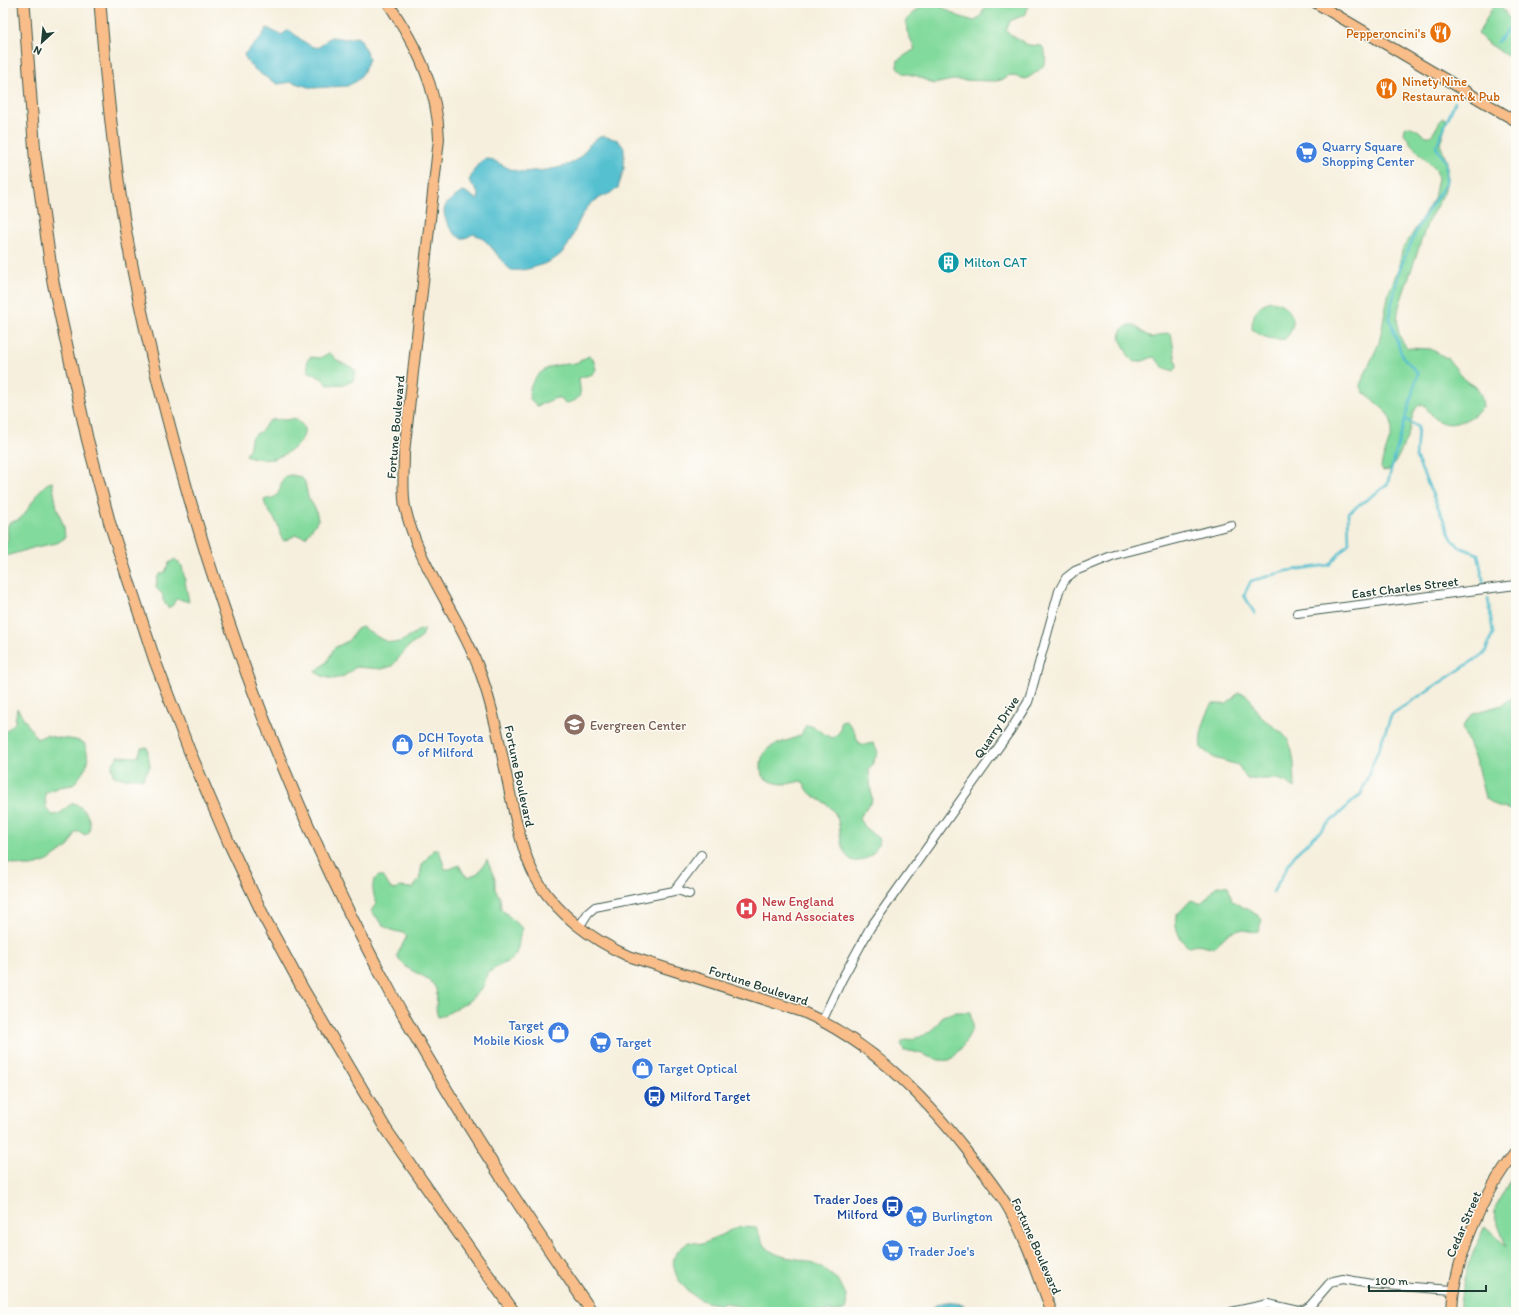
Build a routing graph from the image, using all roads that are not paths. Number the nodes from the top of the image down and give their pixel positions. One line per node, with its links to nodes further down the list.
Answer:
1 (24, 3): 16 (highway)
2 (100, 3): 17 (highway)
3 (388, 3): 12 (main road, Fortune Boulevard)
4 (1316, 3): 5 (main road)
5 (1516, 120)
6 (1231, 526): 13 (street, Quarry Drive)
7 (1516, 585): 8 (street, East Charles Street)
8 (1297, 613)
9 (701, 855): 10 (street)
10 (674, 891): 11 (street); 12 (street)
11 (689, 894)
12 (579, 927): 13 (main road, Fortune Boulevard)
13 (822, 1021): 18 (main road, Fortune Boulevard)
14 (1516, 1152): 15 (main road, Cedar Street)
15 (1453, 1290): 19 (street); 20 (main road, Cedar Street)
16 (514, 1312)
17 (592, 1312)
18 (1052, 1312)
19 (1231, 1312)
20 (1452, 1312)

